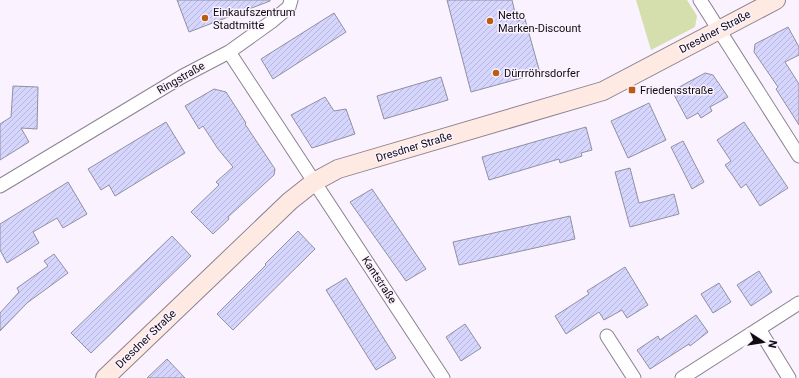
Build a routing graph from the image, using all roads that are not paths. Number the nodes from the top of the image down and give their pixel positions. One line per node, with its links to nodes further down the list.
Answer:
1 (291, 0): 5 (street, Ringstraße)
2 (700, 0): 4 (street)
3 (776, 0): 4 (street, Dresdner Straße)
4 (719, 31): 6 (street); 7 (street, Dresdner Straße)
5 (229, 52): 7 (street); 8 (street, Ringstraße)
6 (799, 156)
7 (314, 182): 12 (street, Dresdner Straße); 13 (street, Kantstraße)
8 (0, 186)
9 (799, 303): 10 (street)
10 (759, 329): 15 (street); 16 (street)
11 (607, 336): 14 (street)
12 (105, 378)
13 (443, 378)
14 (634, 378)
15 (682, 378)
16 (789, 378)

